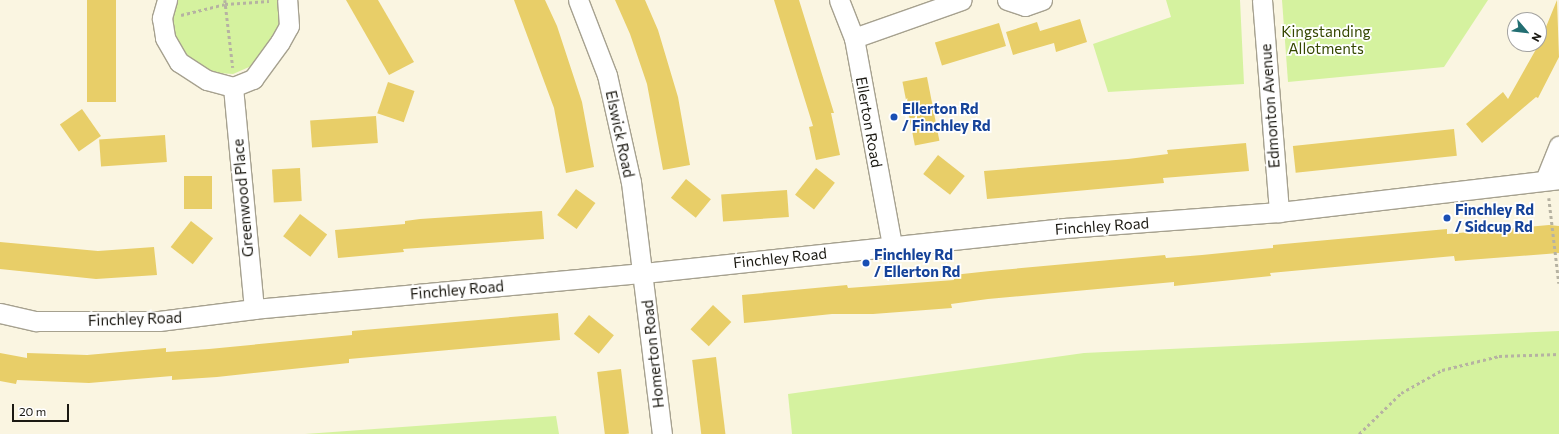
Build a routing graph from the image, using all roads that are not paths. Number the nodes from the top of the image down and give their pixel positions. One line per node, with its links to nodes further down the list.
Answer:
1 (167, 0): 10 (street)
2 (279, 0): 10 (street)
3 (578, 0): 15 (street, Elswick Road)
4 (839, 0): 9 (street, Ellerton Road)
5 (962, 0): 9 (street)
6 (1007, 0): 7 (street)
7 (1042, 0)
8 (1262, 0): 13 (street, Edmonton Avenue)
9 (854, 38): 14 (street, Ellerton Road)
10 (233, 80): 16 (street, Greenwood Place)
11 (1559, 146): 12 (street)
12 (1552, 179): 13 (street, Finchley Road)
13 (1279, 212): 14 (street, Finchley Road)
14 (892, 246): 15 (street, Finchley Road)
15 (644, 273): 16 (street, Finchley Road); 18 (street, Homerton Road)
16 (254, 309): 17 (street, Finchley Road)
17 (0, 313)
18 (662, 434)

